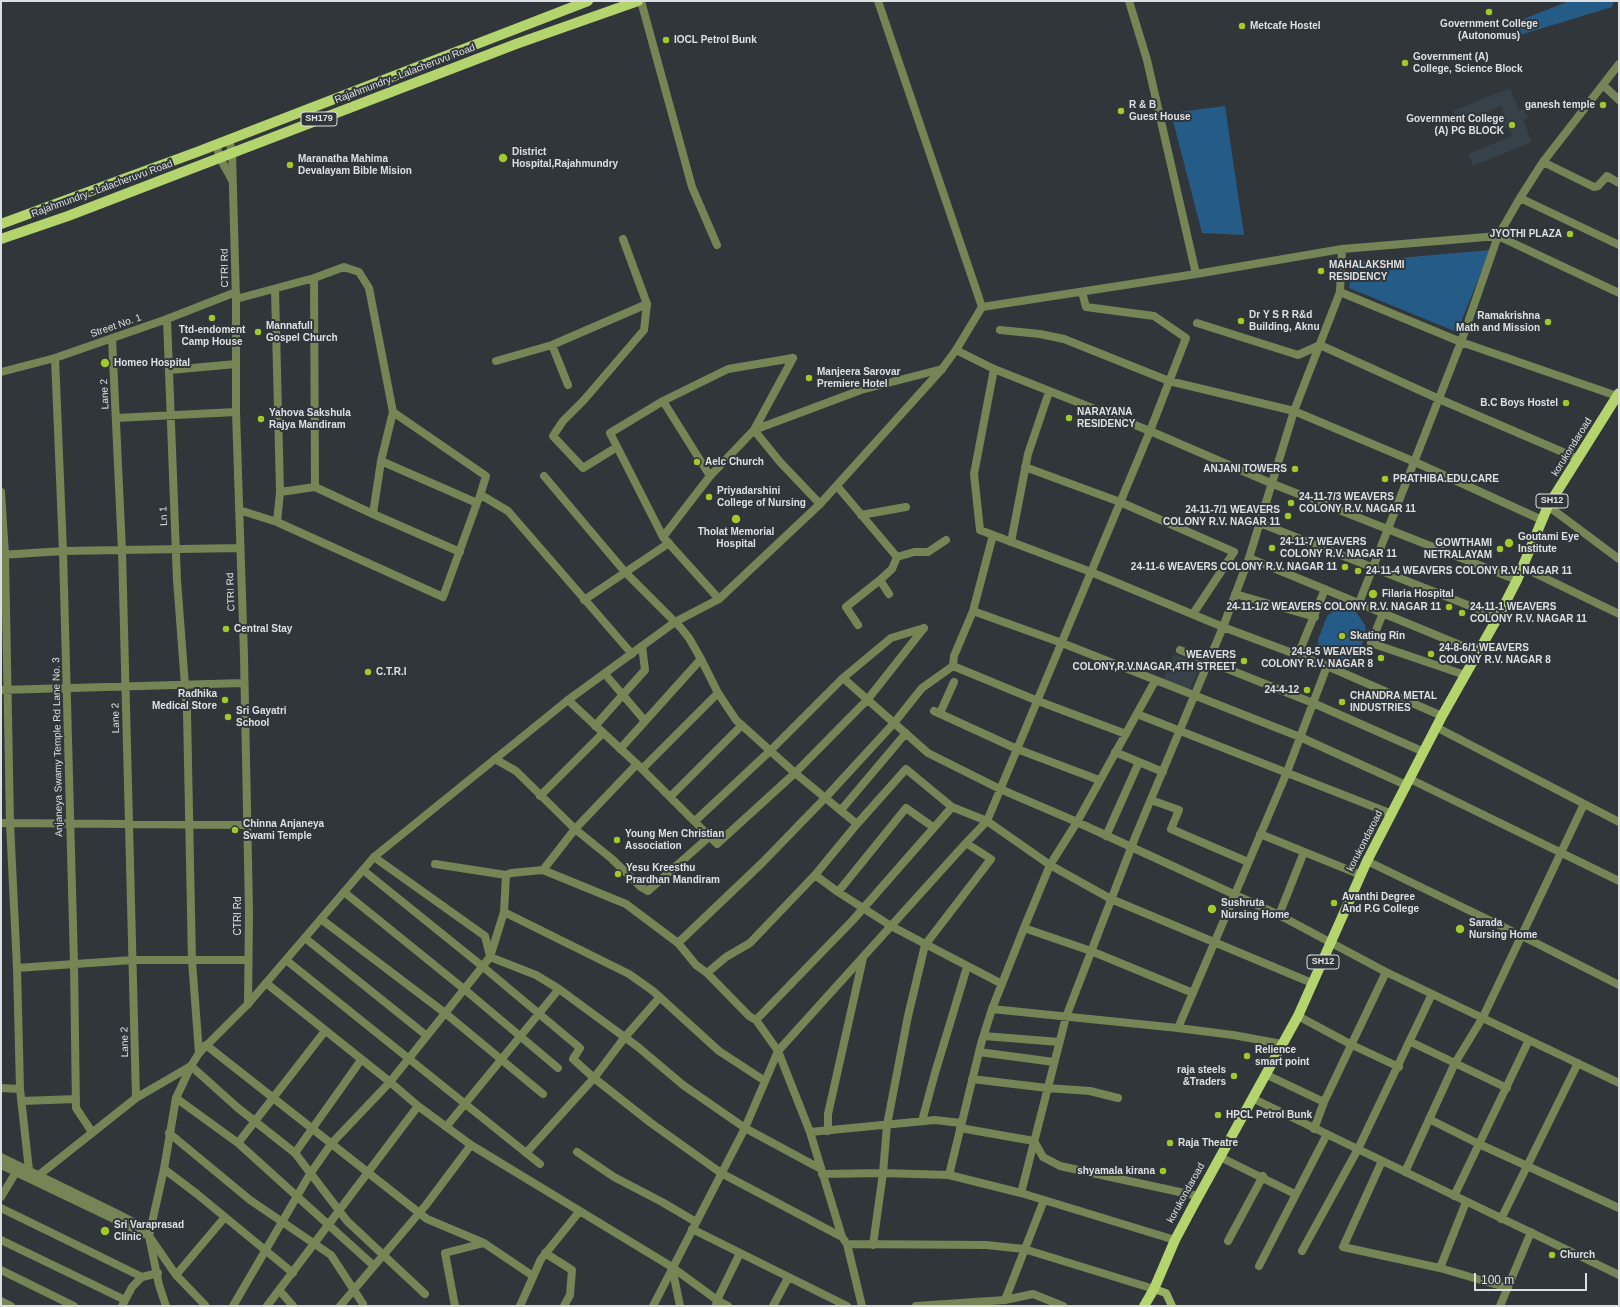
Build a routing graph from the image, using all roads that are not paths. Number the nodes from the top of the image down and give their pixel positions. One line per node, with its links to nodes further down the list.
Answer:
1 (588, 1): 9 (main road, SH179)
2 (638, 1): 11 (main road, Rajahmundry - Lalacheruvu Road / SH179)
3 (641, 1): 22 (street)
4 (878, 1): 32 (street)
5 (1128, 1): 24 (street)
6 (1619, 64): 7 (street)
7 (1603, 86): 8 (street); 13 (street)
8 (1619, 100)
9 (229, 140): 10 (main road, SH179); 11 (street, CTRI Rd)
10 (216, 144): 12 (street, CTRI Rd); 17 (main road, SH179)
11 (232, 153): 12 (main road, Rajahmundry - Lalacheruvu Road / SH179); 14 (street, CTRI Rd)
12 (220, 158): 14 (street, CTRI Rd); 19 (main road, Rajahmundry - Lalacheruvu Road / SH179)
13 (1544, 162): 15 (street); 16 (street)
14 (233, 181): 30 (street, CTRI Rd)
15 (1619, 183)
16 (1520, 198): 18 (street); 21 (street)
17 (1, 224)
18 (1498, 236): 23 (street); 29 (street); 37 (street)
19 (1, 238)
20 (623, 239): 31 (street)
21 (1619, 244)
22 (717, 245)
23 (1342, 249): 24 (street); 28 (street)
24 (1196, 274): 27 (street)
25 (314, 278): 26 (street, Street No. 1); 56 (street, Street No. 1); 70 (street)
26 (275, 289): 30 (street, Street No. 1); 72 (street)
27 (1082, 292): 32 (street); 48 (street)
28 (1340, 292): 37 (street); 39 (street)
29 (1619, 293)
30 (236, 296): 33 (street, Street No. 1); 43 (street, CTRI Rd)
31 (647, 304): 38 (street); 61 (street)
32 (982, 307): 40 (street)
33 (167, 319): 36 (street, Street No. 1); 46 (street, Ln 1)
34 (1197, 323): 39 (street)
35 (1000, 330): 48 (street)
36 (112, 338): 41 (street, Street No. 1); 58 (street, Lane 2)
37 (1461, 342): 51 (street); 52 (street)
38 (552, 345): 42 (street); 49 (street)
39 (1320, 345): 52 (street); 54 (street)
40 (956, 350): 44 (street); 45 (street)
41 (55, 358): 47 (street, Street No. 1); 93 (street, Anjaneya Swamy Temple Rd Lane No. 3)
42 (496, 361)
43 (236, 364): 46 (street); 55 (street, CTRI Rd)
44 (942, 369): 59 (street); 69 (street)
45 (994, 369): 50 (street); 86 (street)
46 (170, 370): 57 (street, Ln 1)
47 (1, 372)
48 (1169, 381): 54 (street); 60 (street)
49 (568, 385)
50 (1049, 392): 60 (street); 65 (street)
51 (1618, 394): 62 (main road, korukondaroad / SH12)
52 (1439, 399): 62 (street); 64 (street)
53 (663, 401): 59 (street); 61 (street); 67 (street)
54 (1294, 411): 64 (street); 68 (street)
55 (236, 412): 57 (street); 79 (street, CTRI Rd)
56 (393, 412): 63 (street); 73 (street)
57 (171, 415): 58 (street); 90 (street, Ln 1)
58 (116, 418): 92 (street, Lane 2)
59 (754, 430): 67 (street); 76 (street)
60 (1150, 431): 68 (street); 74 (street)
61 (617, 448): 87 (street)
62 (1579, 459): 77 (main road, korukondaroad / SH12)
63 (381, 461): 75 (street); 80 (street)
64 (1415, 462): 82 (street); 85 (street)
65 (1025, 467): 74 (street); 89 (street)
66 (544, 476): 101 (street)
67 (710, 476): 87 (street)
68 (1273, 484): 84 (street); 85 (street)
69 (837, 486): 76 (street); 81 (street)
70 (315, 487): 72 (street); 80 (street)
71 (1, 492): 95 (street)
72 (280, 492): 83 (street)
73 (480, 495): 75 (street); 109 (street)
74 (1120, 502): 102 (street); 113 (street)
75 (477, 503): 94 (street)
76 (820, 504): 108 (street)
77 (1548, 506): 82 (main road, korukondaroad / SH12); 98 (street)
78 (906, 507): 81 (street)
79 (239, 510): 83 (street); 91 (street, CTRI Rd)
80 (373, 514): 94 (street)
81 (861, 515): 96 (street)
82 (1542, 520): 99 (main road, korukondaroad / SH12)
83 (277, 522): 94 (street)
84 (1260, 523): 97 (street); 100 (street)
85 (1388, 530): 100 (street); 104 (street)
86 (994, 535): 89 (street); 111 (street)
87 (666, 540): 101 (street); 108 (street)
88 (946, 540): 96 (street)
89 (1011, 542): 102 (street)
90 (175, 548): 91 (street); 92 (street); 137 (street, Ln 1)
91 (240, 548): 135 (street, CTRI Rd)
92 (122, 550): 93 (street); 136 (street, Lane 2)
93 (63, 551): 95 (street); 138 (street, Anjaneya Swamy Temple Rd Lane No. 3)
94 (460, 552)
95 (3, 555): 139 (street)
96 (897, 557): 103 (street)
97 (1249, 558): 105 (street); 107 (street)
98 (1619, 560)
99 (1522, 567): 104 (main road, korukondaroad / SH12); 114 (street)
100 (1373, 568): 110 (street); 116 (street)
101 (625, 572): 109 (street); 117 (street)
102 (1091, 572): 113 (street); 120 (street)
103 (880, 580): 106 (street); 118 (street)
104 (1517, 580): 116 (main road, korukondaroad / SH12)
105 (1325, 589): 110 (street); 115 (street)
106 (889, 594)
107 (1235, 594): 115 (street); 119 (street)
108 (719, 599): 117 (street)
109 (584, 600): 124 (street)
110 (1359, 603): 112 (street)
111 (973, 611): 120 (street); 128 (street)
112 (1384, 613): 123 (street); 131 (street)
113 (1193, 614): 119 (street)
114 (1619, 614)
115 (1315, 617): 125 (street)
116 (1498, 617): 123 (main road, korukondaroad / SH12)
117 (676, 622): 121 (street); 126 (street)
118 (858, 625)
119 (1223, 627): 125 (street); 127 (street)
120 (1062, 643): 133 (street); 145 (street)
121 (642, 646): 124 (street); 141 (street)
122 (1180, 650): 127 (street)
123 (1477, 652): 131 (main road, korukondaroad / SH12)
124 (632, 654): 130 (street)
125 (1298, 655): 129 (street)
126 (701, 659): 140 (street); 149 (street)
127 (1209, 661): 142 (street); 146 (street)
128 (953, 666): 145 (street); 150 (street)
129 (1327, 666): 146 (street); 148 (street)
130 (605, 674): 141 (street); 144 (street)
131 (1465, 675): 148 (main road, korukondaroad / SH12)
132 (843, 678): 143 (street); 143 (street); 161 (street)
133 (1154, 681): 142 (street); 147 (street)
134 (954, 682): 160 (street)
135 (244, 683): 137 (street); 190 (street, CTRI Rd)
136 (125, 686): 137 (street); 138 (street); 188 (street, Lane 2)
137 (185, 686): 189 (street, Ln 1)
138 (66, 688): 139 (street); 187 (street, Anjaneya Swamy Temple Rd Lane No. 3)
139 (4, 690): 186 (street)
140 (718, 693): 151 (street); 166 (street)
141 (622, 695): 149 (street); 152 (street)
142 (1194, 696): 154 (street); 158 (street)
143 (868, 699): 150 (street); 169 (street)
144 (568, 700): 152 (street); 164 (street)
145 (1038, 701): 157 (street); 160 (street)
146 (1313, 703): 158 (street); 163 (street)
147 (1137, 714): 154 (street); 157 (street)
148 (1442, 716): 153 (main road, korukondaroad / SH12)
149 (645, 721): 159 (street)
150 (894, 723): 156 (street); 175 (street)
151 (742, 725): 161 (street); 174 (street)
152 (595, 726): 155 (street)
153 (1436, 727): 163 (main road, korukondaroad / SH12); 177 (street)
154 (1180, 731): 167 (street); 168 (street)
155 (603, 733): 159 (street); 173 (street)
156 (906, 733): 172 (street); 179 (street)
157 (1126, 734): 162 (street)
158 (1300, 737): 168 (street); 171 (street)
159 (620, 749): 166 (street)
160 (1017, 749): 170 (street); 172 (street)
161 (771, 750): 169 (street); 181 (street)
162 (1115, 752): 165 (street); 170 (street)
163 (1424, 752): 171 (main road, korukondaroad / SH12)
164 (495, 759): 173 (street); 201 (street)
165 (1139, 762): 167 (street); 196 (street)
166 (640, 766): 174 (street); 193 (street)
167 (1163, 772): 176 (street)
168 (1286, 772): 180 (street); 194 (street)
169 (795, 773): 175 (street); 195 (street)
170 (1099, 780): 183 (street)
171 (1408, 782): 180 (main road, korukondaroad / SH12); 200 (street)
172 (1000, 789): 182 (street); 183 (street)
173 (540, 796): 193 (street)
174 (670, 797): 181 (street)
175 (826, 797): 179 (street); 225 (street)
176 (1151, 800): 198 (street); 203 (street)
177 (1584, 804): 184 (street); 200 (street)
178 (952, 807): 182 (street); 191 (street); 192 (street)
179 (841, 810): 191 (street)
180 (1392, 814): 202 (main road, korukondaroad / SH12)
181 (695, 821): 195 (street)
182 (987, 821): 197 (street); 205 (street)
183 (1077, 822): 196 (street); 205 (street)
184 (1619, 822)
185 (1, 823): 186 (street)
186 (10, 823): 187 (street); 238 (street)
187 (70, 823): 188 (street); 235 (street, Anjaneya Swamy Temple Rd Lane No. 3)
188 (128, 824): 189 (street); 231 (street, Lane 2)
189 (188, 824): 190 (street); 234 (street, Ln 1)
190 (247, 824): 232 (street, CTRI Rd)
191 (857, 824): 209 (street)
192 (934, 828): 213 (street); 216 (street)
193 (575, 829): 195 (street); 207 (street)
194 (1260, 834): 199 (street); 203 (street)
195 (710, 836)
196 (1106, 836): 198 (street)
197 (966, 843): 220 (street); 227 (street)
198 (1131, 847): 214 (street); 215 (street)
199 (1304, 852): 210 (street); 218 (street)
200 (1561, 853): 211 (street); 222 (street)
201 (374, 857): 206 (street); 229 (street)
202 (1367, 861): 210 (main road, korukondaroad / SH12); 222 (street)
203 (1248, 862): 214 (street)
204 (435, 864): 208 (street)
205 (1050, 865): 215 (street); 221 (street)
206 (363, 870): 212 (street); 236 (street)
207 (544, 870): 208 (street); 225 (street)
208 (506, 875): 217 (street)
209 (815, 875): 213 (street); 240 (street)
210 (1361, 875): 226 (main road, korukondaroad / SH12)
211 (1619, 881)
212 (344, 892): 219 (street); 245 (street)
213 (838, 892): 216 (street)
214 (1234, 895): 218 (street); 224 (street)
215 (1111, 899): 224 (street); 228 (street)
216 (863, 908): 220 (street); 257 (street)
217 (504, 912): 229 (street); 249 (street)
218 (1279, 915): 226 (street)
219 (321, 919): 223 (street); 252 (street)
220 (891, 926): 227 (street); 230 (street)
221 (1024, 928): 228 (street); 242 (street)
222 (1522, 936): 244 (street); 256 (street)
223 (305, 938): 233 (street); 260 (street)
224 (1214, 942): 243 (street); 247 (street)
225 (678, 943): 240 (street)
226 (1332, 943): 239 (street); 243 (main road, korukondaroad / SH12)
227 (925, 945): 237 (street); 306 (street)
228 (1092, 951): 247 (street); 255 (street)
229 (490, 957): 236 (street); 246 (street)
230 (864, 957): 270 (street); 312 (street)
231 (134, 960): 234 (street); 235 (street); 294 (street, Lane 2)
232 (248, 960): 234 (street); 250 (street, CTRI Rd)
233 (286, 960): 241 (street); 273 (street)
234 (192, 961): 272 (street, Ln 1)
235 (74, 964): 238 (street); 297 (street, Anjaneya Swamy Temple Rd Lane No. 3)
236 (482, 966): 245 (street); 253 (street)
237 (967, 967): 242 (street); 305 (street)
238 (17, 968): 291 (street)
239 (1386, 972): 248 (street); 269 (street)
240 (707, 973): 257 (street)
241 (266, 983): 250 (street); 259 (street)
242 (1002, 984): 251 (street)
243 (1312, 984): 254 (main road, korukondaroad / SH12)
244 (1619, 985)
245 (464, 989): 252 (street); 262 (street)
246 (559, 990): 253 (street); 263 (street)
247 (1193, 993): 258 (street)
248 (1432, 994): 256 (street); 266 (street)
249 (660, 997): 263 (street); 285 (street)
250 (248, 1004): 268 (street)
251 (992, 1009): 255 (street); 261 (street)
252 (445, 1013): 260 (street); 275 (street)
253 (539, 1014): 262 (street); 283 (street)
254 (1298, 1016): 267 (main road, korukondaroad / SH12); 269 (street)
255 (1066, 1017): 258 (street); 265 (street)
256 (1482, 1017): 264 (street); 277 (street)
257 (756, 1020): 270 (street)
258 (1178, 1028): 267 (street)
259 (325, 1031): 274 (street); 293 (street)
260 (427, 1036): 273 (street)
261 (984, 1036): 265 (street); 271 (street)
262 (521, 1037): 275 (street); 281 (street)
263 (626, 1038): 283 (street); 309 (street)
264 (1529, 1040): 278 (street); 290 (street)
265 (1059, 1042): 276 (street)
266 (1411, 1042): 277 (street); 280 (street)
267 (1282, 1044): 282 (main road, korukondaroad / SH12)
268 (206, 1045): 272 (street); 293 (street)
269 (1352, 1045): 280 (street); 300 (street)
270 (778, 1052): 285 (street); 314 (street)
271 (979, 1052): 276 (street); 284 (street)
272 (199, 1053): 279 (street)
273 (409, 1058): 286 (street); 301 (street)
274 (361, 1060): 286 (street); 310 (street)
275 (502, 1060): 292 (street); 301 (street)
276 (1054, 1062): 289 (street)
277 (1455, 1063): 290 (street); 303 (street)
278 (1578, 1063): 287 (street); 331 (street)
279 (190, 1066): 294 (street); 295 (street); 304 (street)
280 (1399, 1067): 322 (street)
281 (558, 1068)
282 (1267, 1075): 298 (main road, korukondaroad / SH12); 300 (street)
283 (594, 1078): 325 (street); 337 (street)
284 (972, 1079): 289 (street); 307 (street)
285 (766, 1080): 309 (street)
286 (390, 1082): 302 (street); 319 (street)
287 (1619, 1083)
288 (1, 1088): 291 (street)
289 (1047, 1088): 296 (street); 317 (street)
290 (1506, 1088): 320 (street)
291 (20, 1089): 299 (street)
292 (543, 1094)
293 (273, 1097): 304 (street); 310 (street)
294 (136, 1098): 313 (street)
295 (176, 1098): 315 (street); 318 (street)
296 (1118, 1098)
297 (76, 1099): 299 (street); 313 (street, Anjaneya Swamy Temple Rd Lane No. 3)
298 (1254, 1099): 311 (street); 327 (main road, korukondaroad / SH12)
299 (22, 1101): 333 (street)
300 (1324, 1102): 311 (street)
301 (466, 1104): 308 (street); 325 (street)
302 (418, 1106): 308 (street); 340 (street)
303 (1429, 1119): 320 (street); 336 (street)
304 (254, 1121): 318 (street); 324 (street)
305 (922, 1122): 306 (street); 307 (street)
306 (886, 1124): 312 (street); 338 (street)
307 (960, 1125): 317 (street); 342 (street)
308 (446, 1127): 321 (street)
309 (745, 1128): 335 (street); 337 (street)
310 (312, 1129): 319 (street); 324 (street)
311 (1314, 1129): 316 (street)
312 (828, 1131): 314 (street)
313 (92, 1132): 341 (street)
314 (810, 1132): 335 (street)
315 (169, 1133): 332 (street); 359 (street)
316 (1328, 1134): 322 (street); 345 (street)
317 (1034, 1141): 344 (street); 347 (street)
318 (238, 1143): 346 (street)
319 (331, 1144): 339 (street); 340 (street)
320 (1479, 1144): 331 (street); 348 (street)
321 (471, 1145): 355 (street); 356 (street)
322 (1358, 1149): 328 (street); 373 (street)
323 (577, 1152): 361 (street)
324 (295, 1153): 339 (street)
325 (526, 1153): 329 (street)
326 (1, 1157): 333 (street)
327 (1220, 1157): 343 (street); 347 (main road, korukondaroad / SH12)
328 (1382, 1161): 336 (street); 380 (street)
329 (540, 1164)
330 (1, 1165): 334 (street)
331 (1527, 1166): 353 (street); 358 (street)
332 (164, 1169): 357 (street); 363 (street)
333 (29, 1170): 341 (street)
334 (16, 1172): 349 (street); 363 (street)
335 (821, 1172): 338 (street); 366 (street)
336 (1405, 1172): 348 (street)
337 (721, 1173): 361 (street); 366 (street)
338 (883, 1173): 342 (street); 370 (street)
339 (310, 1174): 346 (street); 354 (street)
340 (368, 1174): 354 (street); 356 (street)
341 (39, 1175): 363 (street)
342 (949, 1175): 344 (street)
343 (1263, 1176): 345 (street); 367 (street)
344 (1021, 1193): 350 (street)
345 (1296, 1194): 378 (street)
346 (297, 1196): 359 (street); 360 (street)
347 (1198, 1196): 365 (main road, korukondaroad / SH12)
348 (1454, 1196): 351 (street)
349 (1, 1197)
350 (1044, 1200): 365 (street); 371 (street)
351 (1466, 1202): 358 (street); 380 (street)
352 (1, 1208): 387 (street)
353 (1619, 1208)
354 (340, 1211): 360 (street); 376 (street)
355 (579, 1212): 374 (street); 379 (street)
356 (419, 1213): 368 (street); 376 (street)
357 (225, 1217): 372 (street); 385 (street)
358 (1501, 1218): 362 (street)
359 (282, 1222): 369 (street); 372 (street)
360 (329, 1225): 369 (street); 377 (street)
361 (694, 1226): 375 (street); 379 (street)
362 (1531, 1232): 382 (street); 389 (street)
363 (150, 1236): 383 (street); 385 (street)
364 (1, 1240): 397 (street)
365 (1175, 1240): 390 (main road, korukondaroad / SH12)
366 (845, 1241): 370 (street); 417 (street)
367 (1228, 1241)
368 (484, 1243): 386 (street); 409 (street)
369 (315, 1244): 384 (street); 392 (street)
370 (873, 1245): 371 (street)
371 (1024, 1249): 390 (street); 395 (street)
372 (265, 1251): 384 (street); 405 (street)
373 (1302, 1251)
374 (545, 1253): 386 (street); 411 (street)
375 (740, 1253): 388 (street); 398 (street)
376 (383, 1255): 377 (street); 393 (street)
377 (374, 1266): 392 (street)
378 (1259, 1266)
379 (672, 1267): 398 (street); 412 (street); 413 (street)
380 (1440, 1268): 389 (street)
381 (1, 1270): 402 (street)
382 (1618, 1272)
383 (158, 1273): 387 (street); 403 (street)
384 (293, 1273): 391 (street)
385 (176, 1275): 404 (street)
386 (534, 1276): 410 (street)
387 (142, 1277): 397 (street)
388 (788, 1278): 415 (street); 416 (street)
389 (1508, 1288): 423 (street)
390 (1154, 1289): 421 (main road, korukondaroad / SH12); 422 (main road)
391 (279, 1290): 406 (street); 407 (street)
392 (354, 1290): 399 (street); 408 (street)
393 (425, 1294)
394 (1016, 1298): 395 (street); 419 (street); 420 (street)
395 (1005, 1300): 400 (street)
396 (1, 1301): 401 (street)
397 (123, 1303)
398 (717, 1303): 414 (street)
399 (363, 1304)
400 (960, 1304): 418 (street)
401 (11, 1306)
402 (74, 1306)
403 (166, 1306)
404 (206, 1306)
405 (233, 1306)
406 (267, 1306)
407 (293, 1306)
408 (340, 1306)
409 (456, 1306)
410 (520, 1306)
411 (564, 1306)
412 (653, 1306)
413 (680, 1306)
414 (728, 1306)
415 (773, 1306)
416 (847, 1306)
417 (862, 1306)
418 (916, 1306)
419 (1013, 1306)
420 (1063, 1306)
421 (1144, 1306)
422 (1172, 1306)
423 (1500, 1306)

